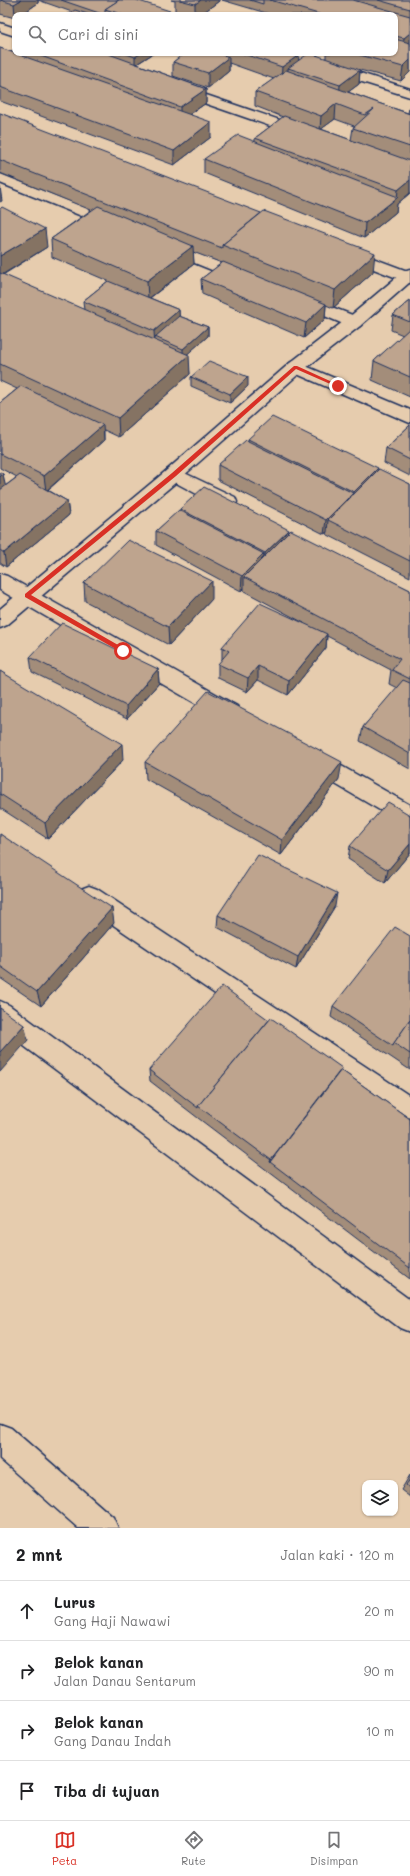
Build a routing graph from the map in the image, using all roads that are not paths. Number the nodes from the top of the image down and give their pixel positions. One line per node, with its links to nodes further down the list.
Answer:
1 (0, 27): 2 (street)
2 (12, 31)
3 (293, 56): 5 (street)
4 (164, 84): 6 (street)
5 (410, 93)
6 (313, 136)
7 (0, 178): 8 (street)
8 (125, 229)
9 (155, 241): 12 (street)
10 (333, 248): 11 (street)
11 (409, 276): 14 (street)
12 (258, 283)
13 (288, 295): 14 (street)
14 (354, 322): 15 (street)
15 (296, 367): 16 (street); 17 (street)
16 (410, 417)
17 (174, 474): 18 (street); 20 (street)
18 (243, 509)
19 (0, 581): 20 (street)
20 (27, 596): 21 (street); 22 (street)
21 (0, 620)
22 (246, 721)
23 (301, 753): 24 (street)
24 (410, 816)
25 (73, 885): 27 (street)
26 (0, 1013): 28 (street)
27 (410, 1111)
28 (410, 1318)
29 (0, 1439): 30 (street)
30 (102, 1528)

